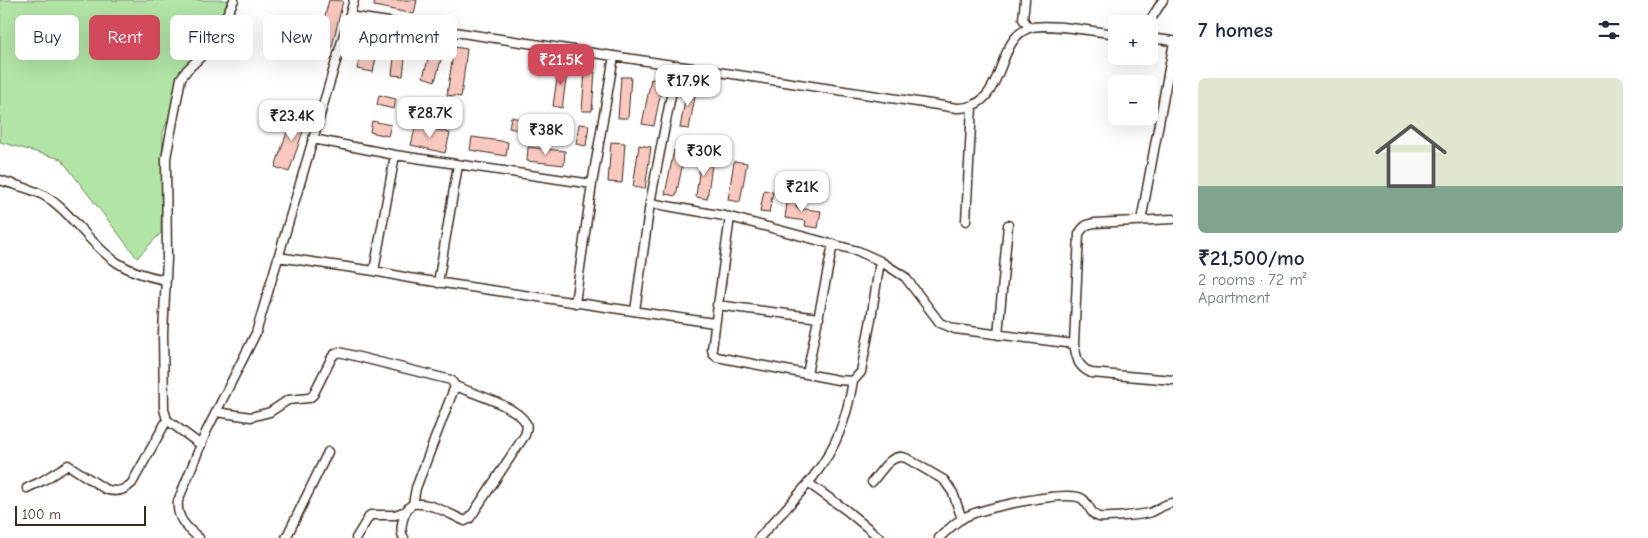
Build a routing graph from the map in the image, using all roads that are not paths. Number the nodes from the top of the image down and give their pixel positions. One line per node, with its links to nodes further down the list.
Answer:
1 (234, 0): 32 (street)
2 (354, 0): 5 (street)
3 (1025, 0): 7 (street)
4 (1163, 0): 6 (street)
5 (349, 15)
6 (1154, 15)
7 (1028, 28): 9 (street); 16 (street)
8 (457, 32): 14 (street)
9 (1108, 33)
10 (1158, 39): 11 (street)
11 (1173, 41)
12 (340, 46): 17 (street)
13 (1173, 47): 26 (street)
14 (614, 56): 15 (street); 21 (street)
15 (677, 65): 16 (street); 22 (street)
16 (972, 107): 25 (street)
17 (312, 139): 18 (street); 29 (street)
18 (395, 155): 19 (street); 31 (street)
19 (458, 165): 21 (street); 33 (street)
20 (0, 180): 32 (street)
21 (592, 184): 34 (street)
22 (650, 203): 23 (street); 36 (street)
23 (730, 217): 28 (street); 35 (street)
24 (1173, 219): 26 (street)
25 (966, 221)
26 (1141, 221): 40 (street)
27 (1008, 225): 39 (street)
28 (833, 244): 30 (street); 37 (street)
29 (278, 257): 31 (street); 45 (street)
30 (880, 261): 39 (street); 43 (street)
31 (374, 271): 33 (street)
32 (166, 280): 46 (street)
33 (438, 283): 34 (street)
34 (574, 303): 36 (street)
35 (717, 306): 37 (street); 38 (street)
36 (636, 312): 38 (street)
37 (819, 318): 41 (street)
38 (714, 323): 41 (street)
39 (998, 335): 40 (street)
40 (1074, 344): 42 (street)
41 (807, 374): 43 (street)
42 (1173, 380)
43 (854, 381): 50 (street)
44 (455, 386): 45 (street); 53 (street); 53 (street)
45 (216, 412): 47 (street)
46 (167, 420): 47 (street); 51 (street)
47 (201, 445): 56 (street)
48 (328, 452): 57 (street)
49 (872, 482): 55 (street)
50 (808, 483): 60 (street); 61 (street)
51 (27, 488)
52 (1173, 503): 55 (street)
53 (413, 504): 54 (street)
54 (406, 511): 58 (street); 59 (street)
55 (962, 519): 62 (street)
56 (199, 538)
57 (286, 538)
58 (356, 538)
59 (404, 538)
60 (759, 538)
61 (880, 538)
62 (940, 538)

